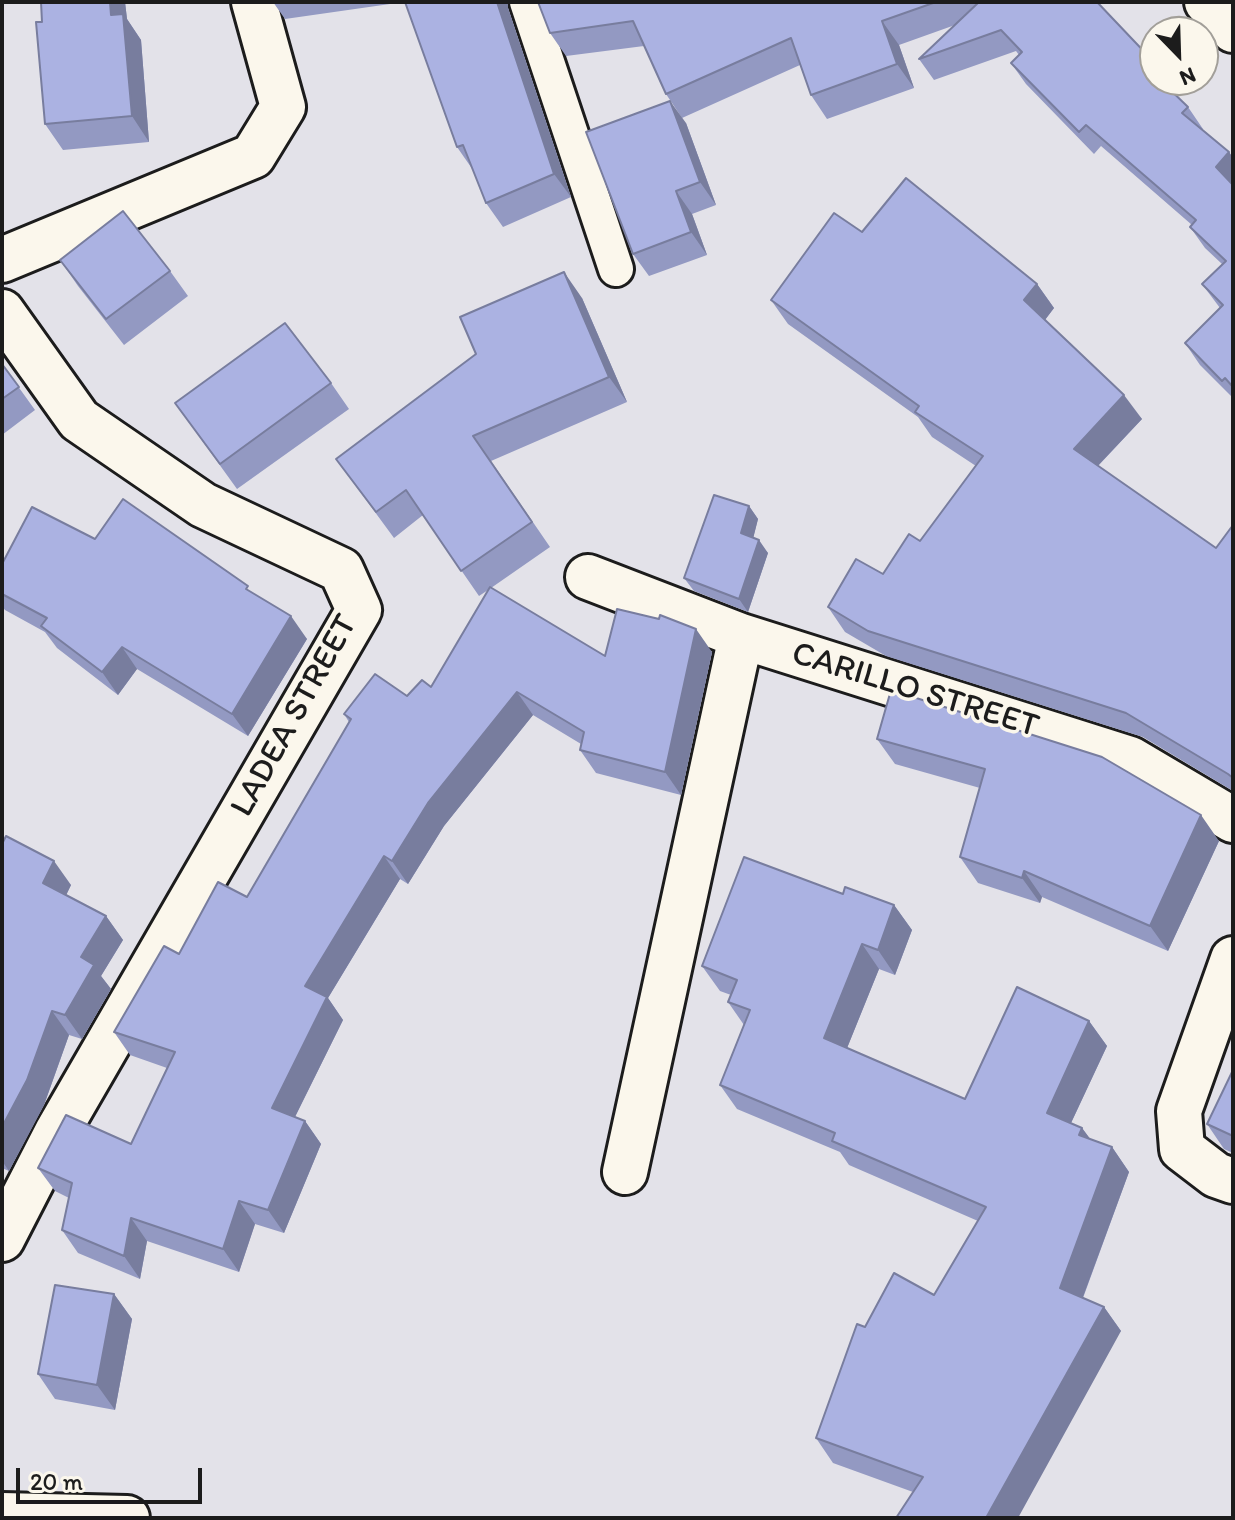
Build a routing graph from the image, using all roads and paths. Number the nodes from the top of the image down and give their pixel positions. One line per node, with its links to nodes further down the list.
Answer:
1 (254, 2): 5 (main road)
2 (527, 2): 6 (lane)
3 (1207, 2): 4 (main road)
4 (1233, 30)
5 (2, 260)
6 (616, 269)
7 (2, 312): 14 (main road, LADEA STREET)
8 (588, 577): 9 (main road, CARILLO STREET)
9 (741, 636): 10 (main road, CARILLO STREET); 12 (main road)
10 (1233, 820)
11 (1233, 959): 13 (main road)
12 (625, 1172)
13 (1233, 1181)
14 (2, 1239)
15 (2, 1515): 16 (main road)
16 (127, 1518)

